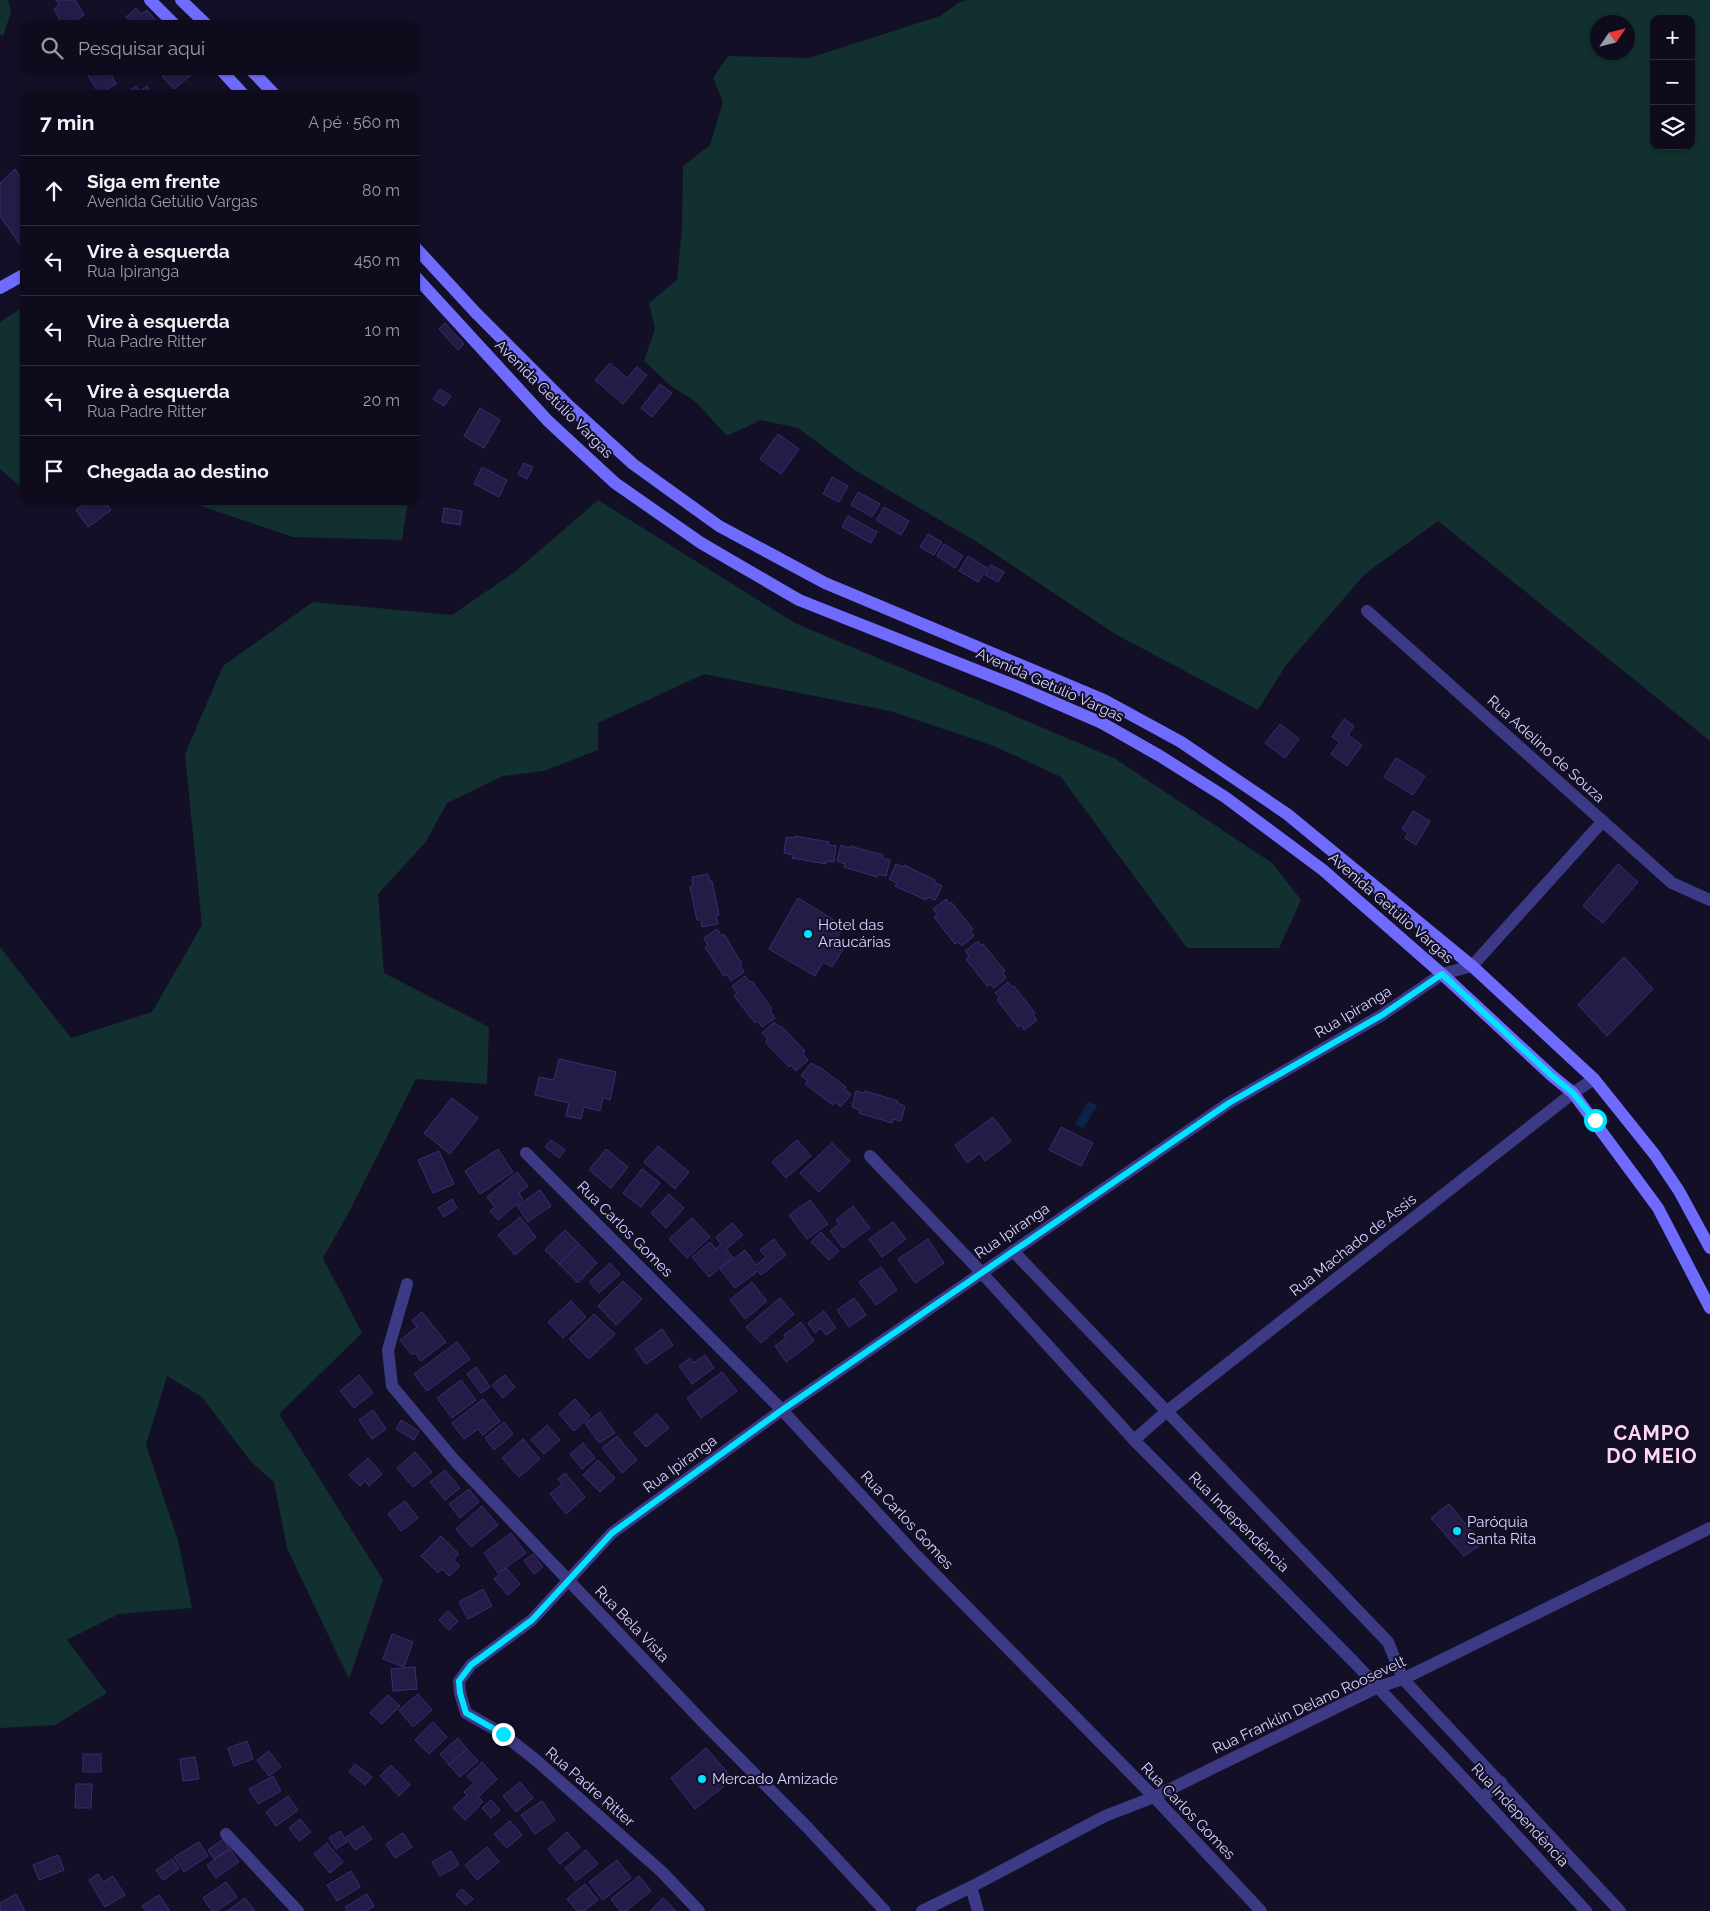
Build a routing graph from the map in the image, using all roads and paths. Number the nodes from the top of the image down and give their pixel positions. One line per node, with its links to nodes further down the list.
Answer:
1 (150, 0): 3 (main road)
2 (181, 0): 4 (main road)
3 (170, 20)
4 (202, 20)
5 (226, 75): 7 (main road)
6 (256, 75): 8 (main road)
7 (239, 90)
8 (270, 90)
9 (420, 252): 16 (main road, Avenida Getúlio Vargas)
10 (20, 277): 12 (main road)
11 (420, 281): 17 (main road, Avenida Getúlio Vargas)
12 (0, 288)
13 (1367, 611): 14 (street, Rua Adelino de Souza)
14 (1603, 821): 15 (street, Rua Adelino de Souza); 16 (street)
15 (1710, 900)
16 (1472, 966): 17 (street, Rua Ipiranga); 18 (main road, Avenida Getúlio Vargas)
17 (1442, 974): 19 (main road, Avenida Getúlio Vargas); 23 (street, Rua Ipiranga)
18 (1594, 1079): 19 (street, Rua Machado de Assis); 22 (main road, Avenida Getúlio Vargas)
19 (1573, 1093): 26 (main road, Avenida Getúlio Vargas); 28 (street, Rua Machado de Assis)
20 (526, 1153): 27 (street, Rua Carlos Gomes)
21 (870, 1156): 24 (street, Rua Independência)
22 (1710, 1248)
23 (1013, 1251): 24 (street, Rua Ipiranga); 28 (street, Rua Independência)
24 (981, 1272): 27 (street, Rua Ipiranga); 29 (street, Rua Independência)
25 (407, 1284): 31 (street, Rua Bela Vista)
26 (1710, 1308)
27 (782, 1410): 31 (street, Rua Ipiranga); 36 (street, Rua Carlos Gomes)
28 (1166, 1412): 29 (street, Rua Machado de Assis); 32 (street, Rua Independência)
29 (1134, 1440): 33 (street, Rua Independência)
30 (1710, 1528): 32 (street, Rua Franklin Delano Roosevelt)
31 (568, 1580): 34 (street, Rua Ipiranga); 43 (street, Rua Bela Vista)
32 (1403, 1679): 33 (street, Rua Franklin Delano Roosevelt); 35 (street, Rua Independência)
33 (1378, 1687): 36 (street, Rua Franklin Delano Roosevelt); 37 (street, Rua Independência)
34 (460, 1693): 42 (street, Rua Padre Ritter)
35 (1501, 1782): 37 (street); 40 (street, Rua Independência)
36 (1154, 1798): 39 (street, Rua Franklin Delano Roosevelt); 46 (street, Rua Carlos Gomes)
37 (1482, 1798): 47 (street, Rua Independência)
38 (226, 1834): 41 (street)
39 (971, 1887): 44 (street, Rua Franklin Delano Roosevelt); 45 (street)
40 (1613, 1909)
41 (298, 1911)
42 (699, 1911)
43 (885, 1911)
44 (922, 1911)
45 (978, 1911)
46 (1261, 1911)
47 (1586, 1911)

